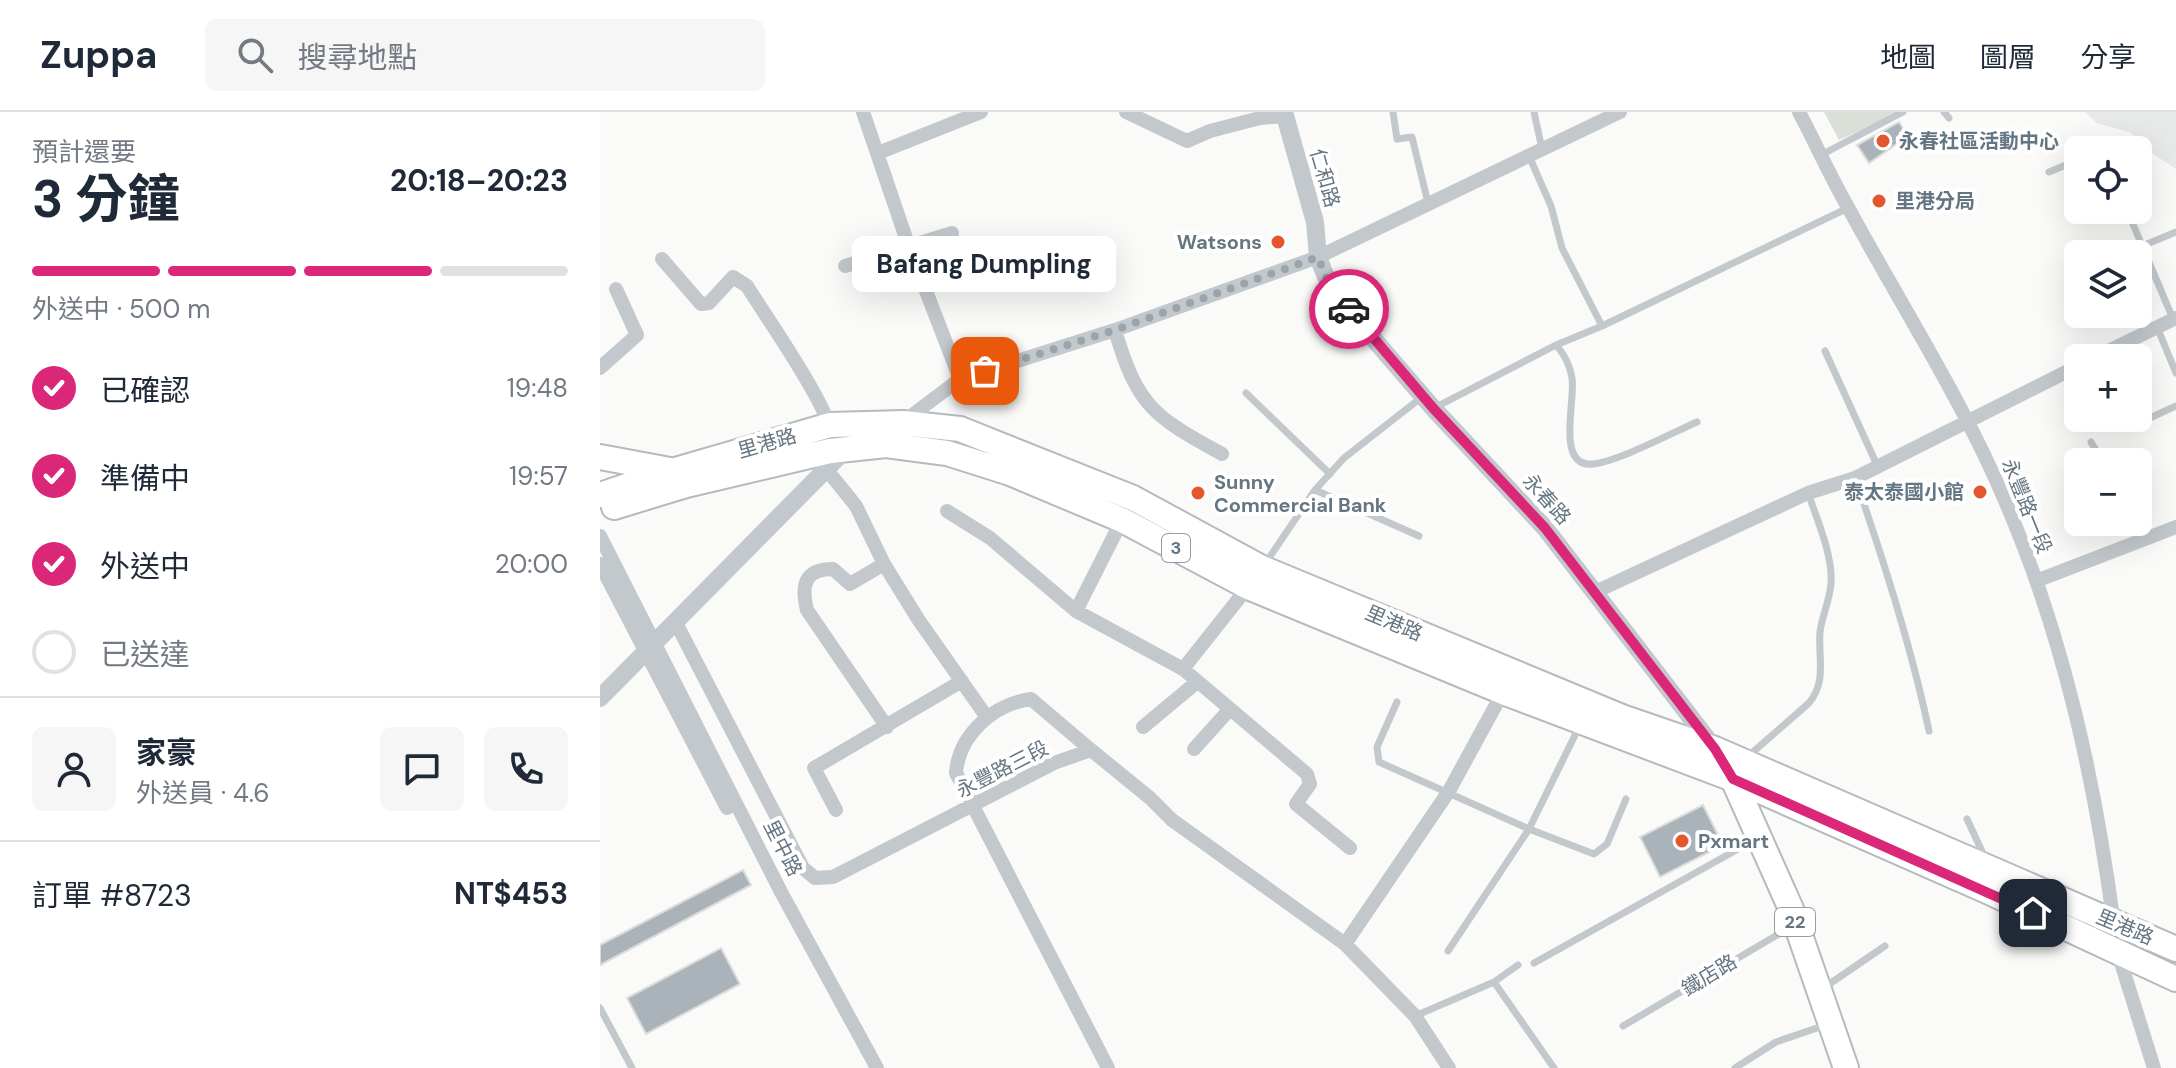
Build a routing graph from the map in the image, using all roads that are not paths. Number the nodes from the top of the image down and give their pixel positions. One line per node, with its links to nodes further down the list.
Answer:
1 (863, 112): 11 (street)
2 (981, 112): 11 (street)
3 (1126, 112): 9 (street)
4 (1393, 112): 15 (lane)
5 (1534, 112): 10 (lane)
6 (1620, 112): 10 (street)
7 (1799, 112): 12 (street, 永豐路一段)
8 (1903, 112): 12 (lane)
9 (1284, 114): 21 (street, 仁和路)
10 (1535, 152): 15 (street); 27 (lane)
11 (878, 153): 20 (street)
12 (1821, 155): 16 (street, 永豐路一段)
13 (2064, 166): 14 (lane)
14 (2049, 172)
15 (1428, 203): 21 (street)
16 (1848, 208): 27 (lane); 41 (street, 永豐路一段)
17 (2176, 232): 19 (lane)
18 (952, 233): 20 (street)
19 (2152, 242)
20 (909, 247): 23 (street); 36 (street)
21 (1318, 257): 29 (street); 38 (street, 永春路)
22 (662, 259): 45 (street)
23 (845, 266)
24 (2152, 269): 26 (lane)
25 (616, 289): 33 (street)
26 (2174, 319): 28 (street)
27 (1602, 326): 31 (lane)
28 (2157, 327): 30 (street); 35 (lane)
29 (1115, 330): 36 (street); 49 (street)
30 (2122, 344)
31 (1556, 345): 38 (lane); 43 (lane)
32 (1825, 351): 52 (lane)
33 (600, 368)
34 (2064, 373): 41 (street)
35 (2176, 373)
36 (960, 379): 44 (street)
37 (1246, 393): 54 (lane)
38 (1429, 402): 54 (lane); 71 (street, 永春路)
39 (2176, 406): 40 (lane)
40 (2152, 417)
41 (1967, 420): 52 (street); 70 (street, 永豐路一段)
42 (865, 422): 44 (main road, 里港路 / 3); 45 (main road, 里港路 / 3); 51 (street)
43 (1697, 422)
44 (903, 423): 47 (street); 69 (main road, 里港路 / 3)
45 (830, 425): 51 (street); 53 (main road, 里港路 / 3)
46 (2091, 442): 48 (lane)
47 (886, 445): 51 (main road, 里港路 / 3); 61 (main road, 里港路 / 3)
48 (2095, 448)
49 (1222, 454)
50 (600, 457): 53 (main road)
51 (834, 457): 59 (main road, 里港路 / 3); 68 (street); 73 (street)
52 (1877, 465): 55 (street)
53 (672, 471): 58 (main road, 里港路 / 3)
54 (1330, 474): 56 (lane)
55 (1855, 478): 57 (street); 86 (lane)
56 (1315, 490): 64 (lane); 69 (lane)
57 (1808, 493): 71 (street); 90 (lane)
58 (600, 495)
59 (600, 511)
60 (947, 511): 72 (street)
61 (1122, 520): 69 (main road, 里港路 / 3); 72 (street)
62 (2176, 527): 66 (street)
63 (600, 536): 74 (street, 里中路)
64 (1419, 536)
65 (2141, 536): 66 (lane)
66 (2143, 542): 70 (street)
67 (600, 564): 74 (street, 里中路)
68 (884, 564): 76 (street); 84 (street)
69 (1255, 578): 75 (street); 78 (main road, 里港路 / 3); 88 (main road, 里港路 / 3)
70 (2036, 581): 100 (street, 永豐路一段)
71 (1595, 592): 88 (street, 永春路)
72 (1076, 611): 75 (street)
73 (676, 623): 74 (street); 93 (street, 永豐路三段)
74 (650, 648): 79 (street); 117 (street, 里中路); 118 (street, 里中路)
75 (1183, 669): 77 (street)
76 (962, 681): 82 (street); 84 (street)
77 (1197, 682): 81 (street); 85 (street)
78 (1503, 692): 83 (main road, 里港路 / 3); 91 (street)
79 (600, 698)
80 (1397, 702): 91 (lane)
81 (1230, 709): 87 (street); 98 (street)
82 (986, 716): 89 (street); 93 (street)
83 (1581, 721): 90 (main road, 里港路 / 3); 96 (lane)
84 (887, 727): 94 (street)
85 (1143, 727)
86 (1929, 731)
87 (1194, 749)
88 (1715, 749): 90 (main road, 里港路 / 3)
89 (1091, 750): 93 (street, 永豐路三段); 102 (street)
90 (1738, 770): 97 (main road, 22); 99 (main road, 里港路 / 3)
91 (1449, 791): 96 (lane); 102 (street)
92 (1626, 799): 96 (lane)
93 (972, 806): 119 (street)
94 (836, 810)
95 (1967, 819): 99 (lane)
96 (1529, 829): 105 (lane)
97 (1758, 838): 101 (main road, 22); 107 (lane)
98 (1350, 848)
99 (1989, 881): 100 (main road, 里港路 / 3); 106 (main road, 里港路 / 3)
100 (2113, 922): 104 (main road, 里港路 / 3); 106 (street, 永豐路一段)
101 (1796, 924): 111 (main road, 22); 115 (lane, 鐵店路)
102 (1345, 944): 113 (street)
103 (1885, 946): 111 (lane)
104 (2176, 949)
105 (1448, 951)
106 (2117, 952): 109 (main road, 里港路 / 3); 124 (street, 永豐路一段)
107 (1534, 963)
108 (1518, 965): 110 (lane)
109 (2176, 979)
110 (1494, 982): 113 (lane); 121 (lane)
111 (1820, 990): 114 (main road, 22)
112 (600, 1008): 116 (lane)
113 (1415, 1016): 120 (street)
114 (1832, 1023): 122 (lane); 123 (main road, 22)
115 (1623, 1026)
116 (632, 1068)
117 (866, 1068)
118 (877, 1068)
119 (1108, 1068)
120 (1449, 1068)
121 (1554, 1068)
122 (1735, 1068)
123 (1846, 1068)
124 (2154, 1068)

